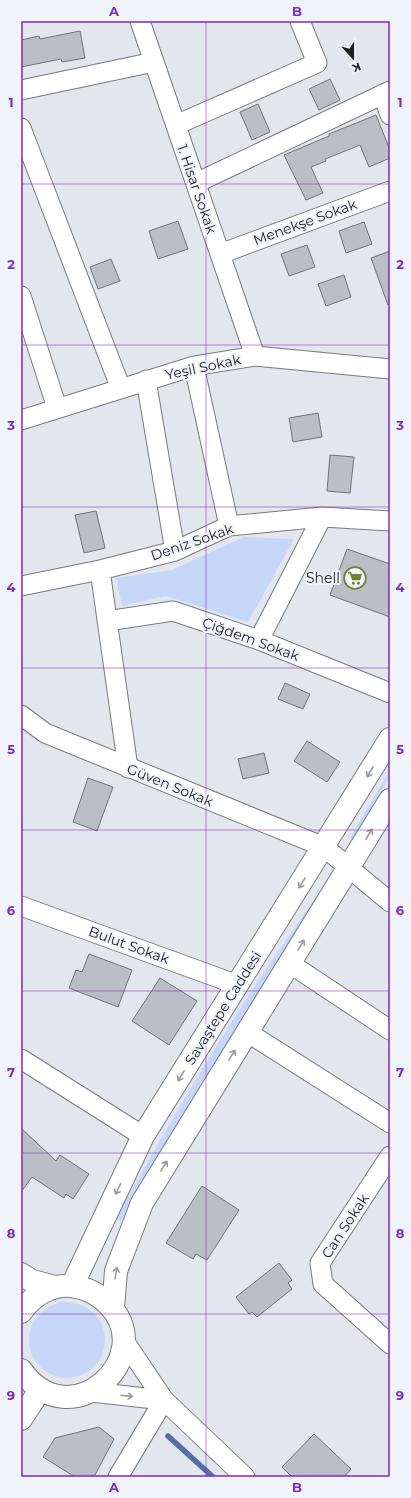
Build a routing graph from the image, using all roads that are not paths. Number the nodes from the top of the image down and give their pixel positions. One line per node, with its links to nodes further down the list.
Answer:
1 (140, 21): 3 (street, 1. Hisar Sokak)
2 (300, 21): 7 (street)
3 (154, 62): 4 (street); 7 (street, 1. Hisar Sokak)
4 (21, 90)
5 (386, 92): 6 (street); 9 (street)
6 (390, 115)
7 (176, 125): 9 (street, 1. Hisar Sokak)
8 (21, 128): 17 (street)
9 (196, 183): 11 (street, 1. Hisar Sokak)
10 (390, 190): 11 (street, Menekşe Sokak)
11 (220, 254): 13 (street, 1. Hisar Sokak)
12 (21, 296): 18 (street)
13 (255, 356): 14 (street, Yeşil Sokak); 15 (street, Yeşil Sokak)
14 (194, 366): 16 (street, Yeşil Sokak); 22 (street)
15 (390, 369)
16 (146, 380): 17 (street, Yeşil Sokak); 23 (street)
17 (121, 389): 18 (street, Yeşil Sokak)
18 (57, 408): 19 (street, Yeşil Sokak)
19 (21, 420)
20 (322, 517): 21 (street, Deniz Sokak); 22 (street, Deniz Sokak); 27 (street)
21 (390, 521)
22 (229, 526): 23 (street, Deniz Sokak)
23 (175, 551): 24 (street, Deniz Sokak)
24 (100, 570): 25 (street, Deniz Sokak); 26 (street)
25 (21, 586)
26 (107, 621): 27 (street, Çiğdem Sokak); 31 (street)
27 (259, 640): 28 (street, Çiğdem Sokak)
28 (390, 693)
29 (21, 715): 31 (street, Güven Sokak)
30 (390, 739): 33 (main road, Savaştepe Caddesi, one-way to 33)
31 (128, 768): 33 (street, Güven Sokak)
32 (390, 800): 34 (main road, one-way to 32)
33 (324, 847): 34 (street, Güven Sokak); 38 (main road, Savaştepe Caddesi, one-way to 38)
34 (349, 867): 35 (street, Güven Sokak); 37 (main road, one-way to 34)
35 (390, 902)
36 (21, 906): 38 (street, Bulut Sokak)
37 (289, 963): 39 (street); 40 (main road)
38 (238, 985): 43 (main road, Savaştepe Caddesi, one-way to 43)
39 (390, 1030)
40 (247, 1032): 42 (street); 47 (main road, one-way to 40)
41 (21, 1059): 43 (street)
42 (390, 1123)
43 (143, 1136): 46 (main road, Savaştepe Caddesi, one-way to 46)
44 (390, 1156): 50 (street, Can Sokak)
45 (21, 1274): 46 (main road)
46 (63, 1286): 47 (main road); 48 (main road)
47 (113, 1309): 49 (main road)
48 (21, 1312)
49 (123, 1339): 53 (main road); 54 (street)
50 (390, 1344)
51 (21, 1370): 52 (main road)
52 (40, 1390): 53 (main road); 55 (main road)
53 (91, 1392): 54 (street, one-way to 54)
54 (164, 1400): 56 (street); 57 (street)
55 (21, 1419)
56 (118, 1477)
57 (245, 1477)

